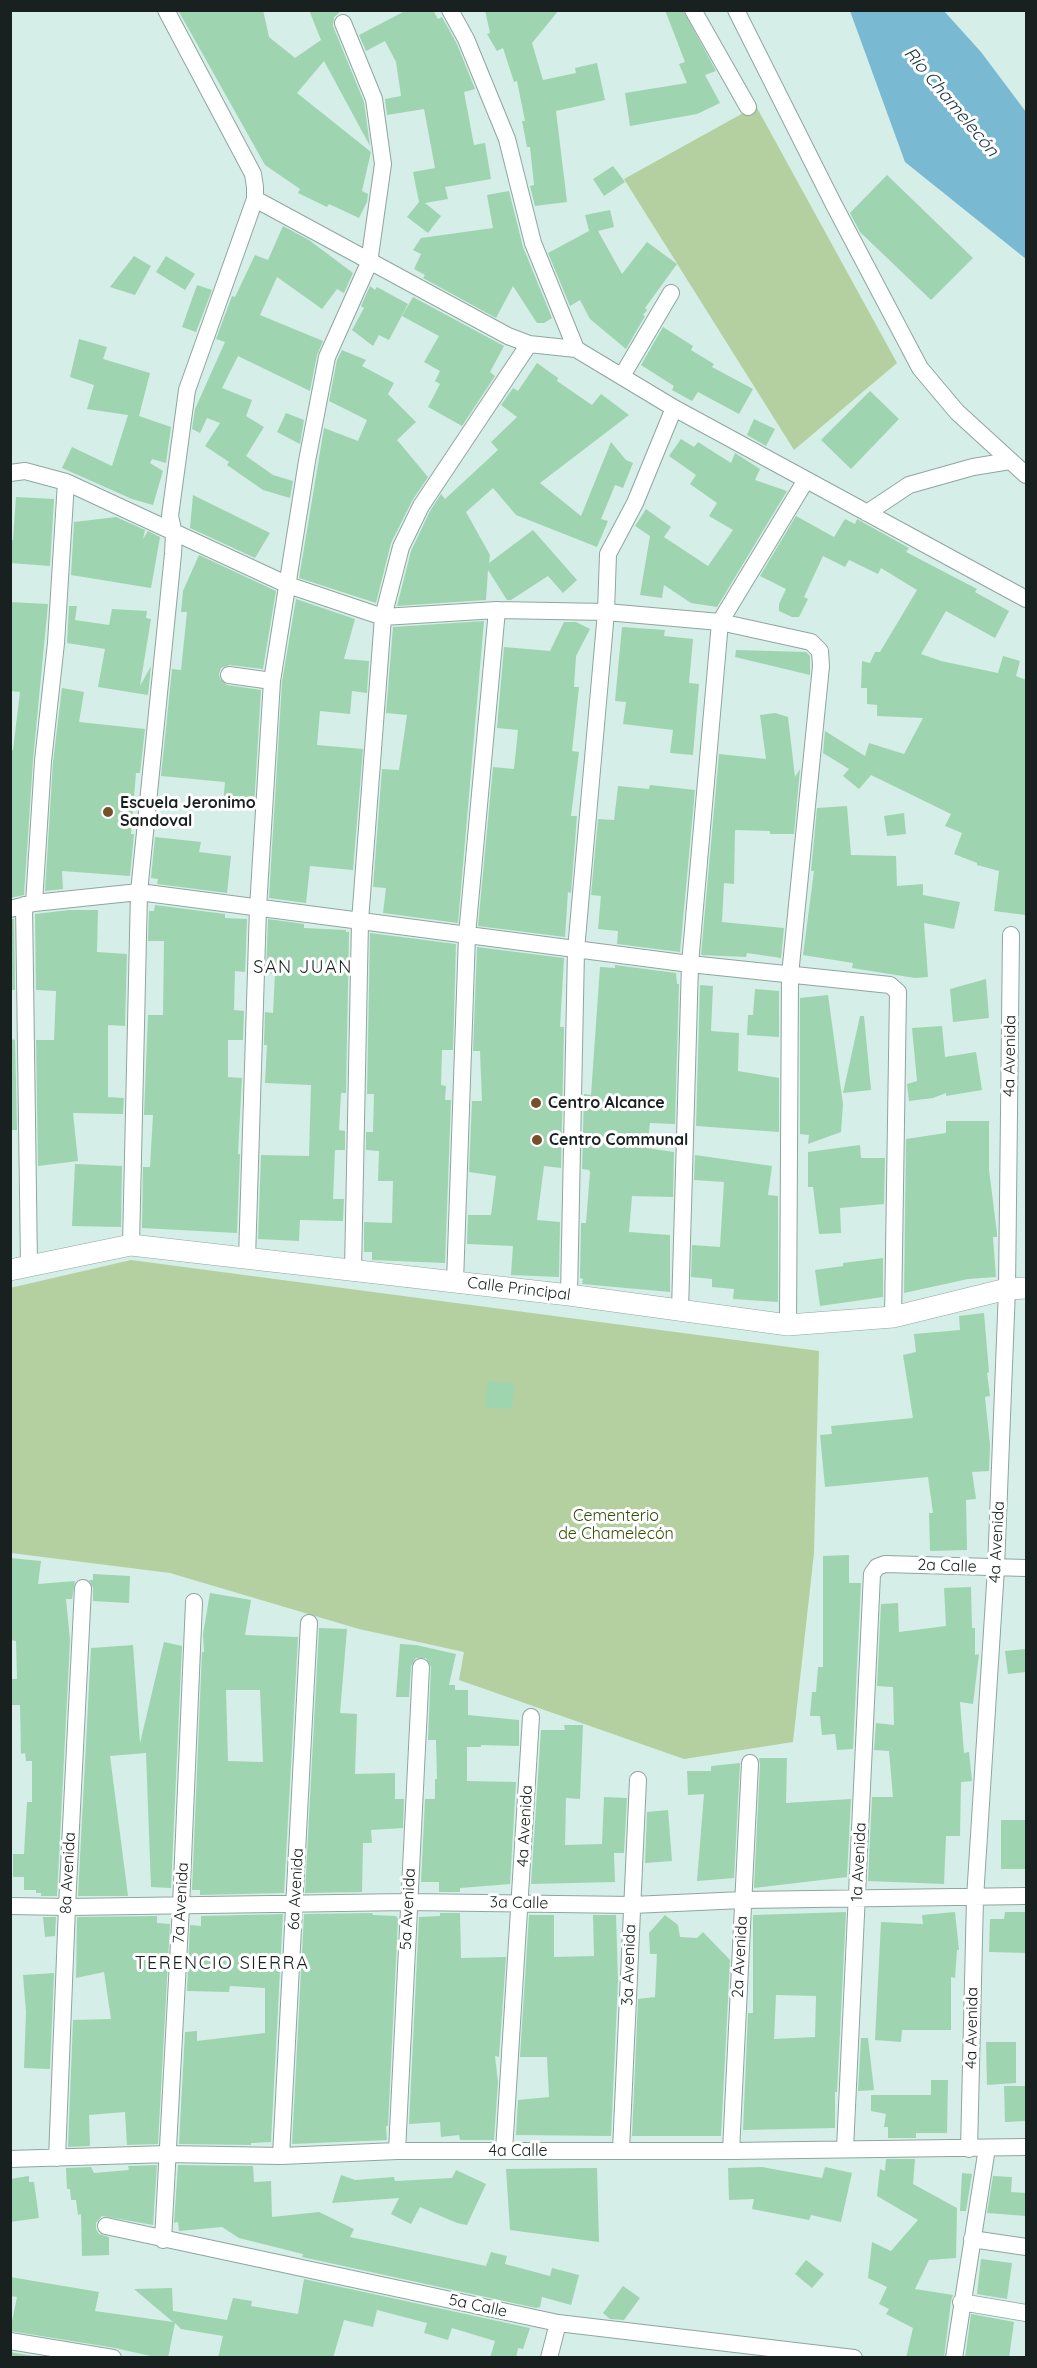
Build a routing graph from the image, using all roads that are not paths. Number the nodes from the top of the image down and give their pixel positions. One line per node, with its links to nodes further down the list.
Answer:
1 (166, 10): 7 (street)
2 (450, 10): 11 (street)
3 (693, 10): 6 (street)
4 (736, 10): 14 (street)
5 (343, 23): 8 (street)
6 (748, 107)
7 (255, 199): 8 (street); 20 (street)
8 (369, 263): 10 (street); 21 (street)
9 (671, 293): 12 (street)
10 (529, 345): 11 (street); 25 (street)
11 (576, 349): 12 (street)
12 (622, 376): 13 (street)
13 (674, 408): 17 (street); 24 (street)
14 (1010, 461): 16 (street); 19 (street)
15 (10, 473): 18 (street)
16 (1026, 475)
17 (806, 480): 19 (street); 26 (street)
18 (66, 482): 20 (street); 30 (street)
19 (867, 513): 22 (street)
20 (174, 534): 21 (street); 29 (street)
21 (288, 585): 25 (street); 28 (street)
22 (1026, 599)
23 (497, 610): 24 (street); 25 (street); 33 (street)
24 (606, 612): 26 (street); 35 (street)
25 (383, 617): 32 (street)
26 (720, 622): 36 (street); 37 (street)
27 (229, 675): 28 (street)
28 (272, 681): 31 (street)
29 (139, 892): 30 (street); 31 (street); 38 (street)
30 (23, 906): 40 (street)
31 (258, 908): 32 (street); 39 (street)
32 (360, 921): 33 (street); 41 (street)
33 (467, 935): 35 (street); 42 (street)
34 (1011, 935): 43 (street, 4a Avenida)
35 (576, 950): 36 (street); 44 (street)
36 (690, 964): 37 (street); 45 (street)
37 (790, 975): 46 (street); 47 (street)
38 (131, 1245): 39 (street, Calle Principal); 40 (street, Calle Principal)
39 (247, 1258): 41 (street, Calle Principal)
40 (20, 1268)
41 (353, 1270): 42 (street, Calle Principal)
42 (455, 1282): 44 (street, Calle Principal)
43 (1017, 1288): 46 (street, Calle Principal); 48 (street, 4a Avenida)
44 (569, 1295): 45 (street, Calle Principal)
45 (680, 1310): 47 (street, Calle Principal)
46 (893, 1317): 47 (street, Calle Principal)
47 (788, 1325)
48 (996, 1568): 49 (street, 2a Calle); 50 (street, 2a Calle); 59 (street, 4a Avenida)
49 (1026, 1568)
50 (872, 1574): 60 (street, 1a Avenida)
51 (83, 1588): 68 (street, 8a Avenida)
52 (194, 1602): 67 (street, 7a Avenida)
53 (309, 1623): 64 (street, 6a Avenida)
54 (421, 1667): 62 (street, 5a Avenida)
55 (531, 1717): 63 (street, 4a Avenida)
56 (750, 1762): 61 (street, 2a Avenida)
57 (638, 1780): 65 (street, 3a Avenida)
58 (1026, 1896): 59 (street, 3a Calle)
59 (975, 1898): 60 (street, 3a Calle); 72 (street, 4a Avenida)
60 (858, 1899): 61 (street, 3a Calle); 71 (street, 1a Avenida)
61 (743, 1900): 65 (street, 3a Calle); 76 (street, 2a Avenida)
62 (408, 1902): 63 (street, 3a Calle); 64 (street, 3a Calle); 74 (street, 5a Avenida)
63 (521, 1903): 65 (street, 3a Calle); 75 (street, 4a Avenida)
64 (295, 1905): 67 (street, 3a Calle); 78 (street, 6a Avenida)
65 (632, 1905): 73 (street, 3a Avenida)
66 (10, 1906): 68 (street, 3a Calle)
67 (181, 1906): 68 (street, 3a Calle); 77 (street, 7a Avenida)
68 (67, 1907): 79 (street, 8a Avenida)
69 (1026, 2147): 70 (street, 4a Calle)
70 (987, 2148): 72 (street, 4a Calle); 82 (street)
71 (845, 2149): 72 (street, 4a Calle); 76 (street, 4a Calle)
72 (969, 2149)
73 (621, 2150): 75 (street, 4a Calle); 76 (street, 4a Calle)
74 (397, 2151): 75 (street, 4a Calle); 78 (street, 4a Calle)
75 (504, 2151)
76 (731, 2151)
77 (167, 2154): 78 (street, 4a Calle); 79 (street, 4a Calle); 83 (street, 7a Avenida)
78 (281, 2156)
79 (57, 2158): 80 (street, 4a Calle)
80 (10, 2159)
81 (106, 2226): 83 (street, 5a Calle)
82 (972, 2239): 84 (street); 85 (street)
83 (163, 2240): 87 (street, 5a Calle)
84 (1026, 2247)
85 (961, 2302): 86 (street); 92 (street)
86 (1026, 2313)
87 (558, 2323): 90 (street); 91 (street, 5a Calle)
88 (10, 2341): 89 (street)
89 (113, 2358)
90 (549, 2358)
91 (854, 2358)
92 (954, 2358)

